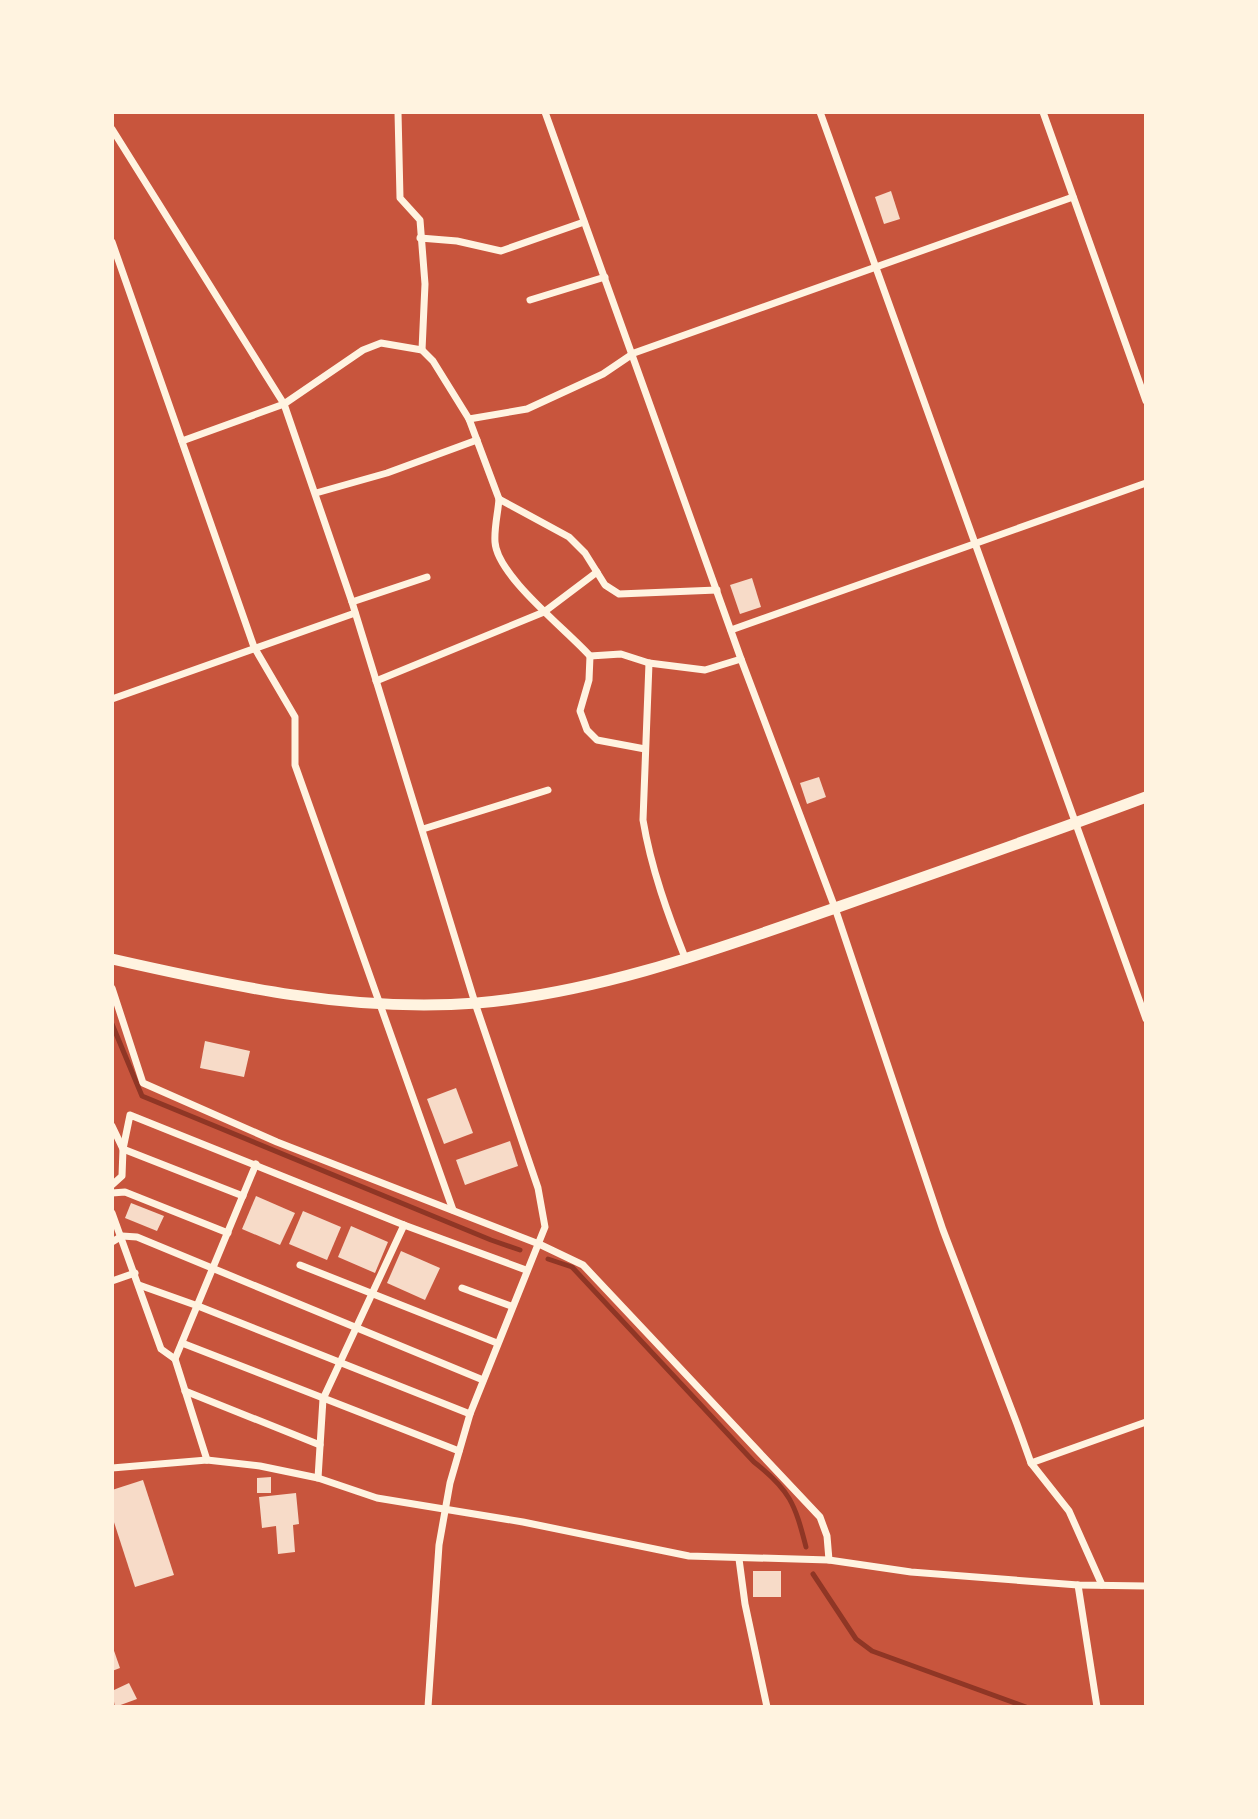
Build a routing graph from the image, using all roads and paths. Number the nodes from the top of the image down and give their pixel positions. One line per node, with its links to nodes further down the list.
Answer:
1 (398, 112): 8 (street)
2 (545, 112): 7 (street)
3 (820, 112): 10 (street)
4 (1043, 112): 6 (street)
5 (112, 129): 16 (street)
6 (1073, 197): 10 (street); 15 (street)
7 (584, 222): 8 (street); 11 (street)
8 (420, 238): 13 (street)
9 (112, 242): 19 (street)
10 (876, 268): 14 (street); 23 (street)
11 (605, 277): 12 (street); 14 (street)
12 (530, 300)
13 (422, 350): 16 (street); 17 (street)
14 (634, 353): 17 (street); 26 (street)
15 (1146, 401)
16 (284, 404): 19 (street); 21 (street)
17 (469, 419): 18 (street)
18 (477, 440): 21 (street); 22 (street)
19 (182, 441): 31 (street)
20 (1146, 483): 23 (street)
21 (316, 493): 27 (street)
22 (499, 499): 24 (street); 28 (street)
23 (975, 545): 30 (street); 40 (street)
24 (597, 572): 26 (street); 28 (street)
25 (427, 577): 27 (street)
26 (717, 590): 30 (street)
27 (352, 602): 29 (street)
28 (544, 612): 32 (street); 35 (street)
29 (355, 613): 31 (street); 35 (street)
30 (731, 630): 33 (street)
31 (254, 647): 36 (street); 46 (street)
32 (590, 656): 34 (street); 37 (street)
33 (741, 659): 34 (street); 42 (street)
34 (649, 663): 37 (street)
35 (376, 681): 41 (street)
36 (112, 699)
37 (645, 749): 44 (street)
38 (548, 790): 41 (street)
39 (1146, 797): 40 (main road)
40 (1075, 824): 42 (main road); 48 (street)
41 (423, 829): 47 (street)
42 (835, 908): 44 (main road); 85 (street)
43 (112, 959): 46 (main road)
44 (686, 960): 47 (main road)
45 (112, 988): 55 (street)
46 (380, 1003): 47 (main road); 55 (street)
47 (475, 1003): 61 (street)
48 (1146, 1019)
49 (112, 1126): 50 (street)
50 (123, 1149): 51 (street); 52 (street); 54 (street)
51 (256, 1164): 54 (street); 57 (street)
52 (112, 1185)
53 (112, 1193): 58 (street)
54 (243, 1196): 58 (street)
55 (453, 1210): 61 (street)
56 (112, 1213): 59 (street)
57 (404, 1225): 64 (street); 69 (street)
58 (228, 1233): 63 (street)
59 (122, 1236): 60 (street); 63 (street); 65 (street)
60 (112, 1242)
61 (539, 1244): 64 (street); 90 (street)
62 (300, 1265): 69 (street)
63 (214, 1268): 70 (street); 72 (street)
64 (526, 1270): 71 (street)
65 (135, 1273): 66 (street); 67 (street)
66 (112, 1281)
67 (139, 1285): 70 (street); 75 (street)
68 (462, 1288): 71 (street)
69 (372, 1294): 72 (street); 74 (street)
70 (198, 1306): 73 (street); 76 (street)
71 (511, 1306): 74 (street)
72 (356, 1329): 76 (street); 77 (street)
73 (182, 1343): 75 (street); 79 (street)
74 (497, 1343): 77 (street)
75 (175, 1359): 78 (street)
76 (340, 1364): 79 (street); 80 (street)
77 (483, 1380): 80 (street)
78 (185, 1391): 82 (street); 84 (street)
79 (323, 1399): 82 (street); 83 (street)
80 (470, 1414): 83 (street)
81 (1146, 1422): 85 (street)
82 (320, 1445): 87 (street)
83 (459, 1451): 88 (street)
84 (207, 1460): 86 (street); 87 (street)
85 (1031, 1463): 92 (street)
86 (112, 1468)
87 (318, 1478): 88 (street)
88 (445, 1510): 89 (street); 94 (street)
89 (739, 1559): 90 (street); 95 (street)
90 (829, 1560): 91 (street)
91 (1078, 1585): 92 (street); 96 (street)
92 (1102, 1585): 93 (street)
93 (1146, 1586)
94 (428, 1707)
95 (767, 1707)
96 (1097, 1707)

